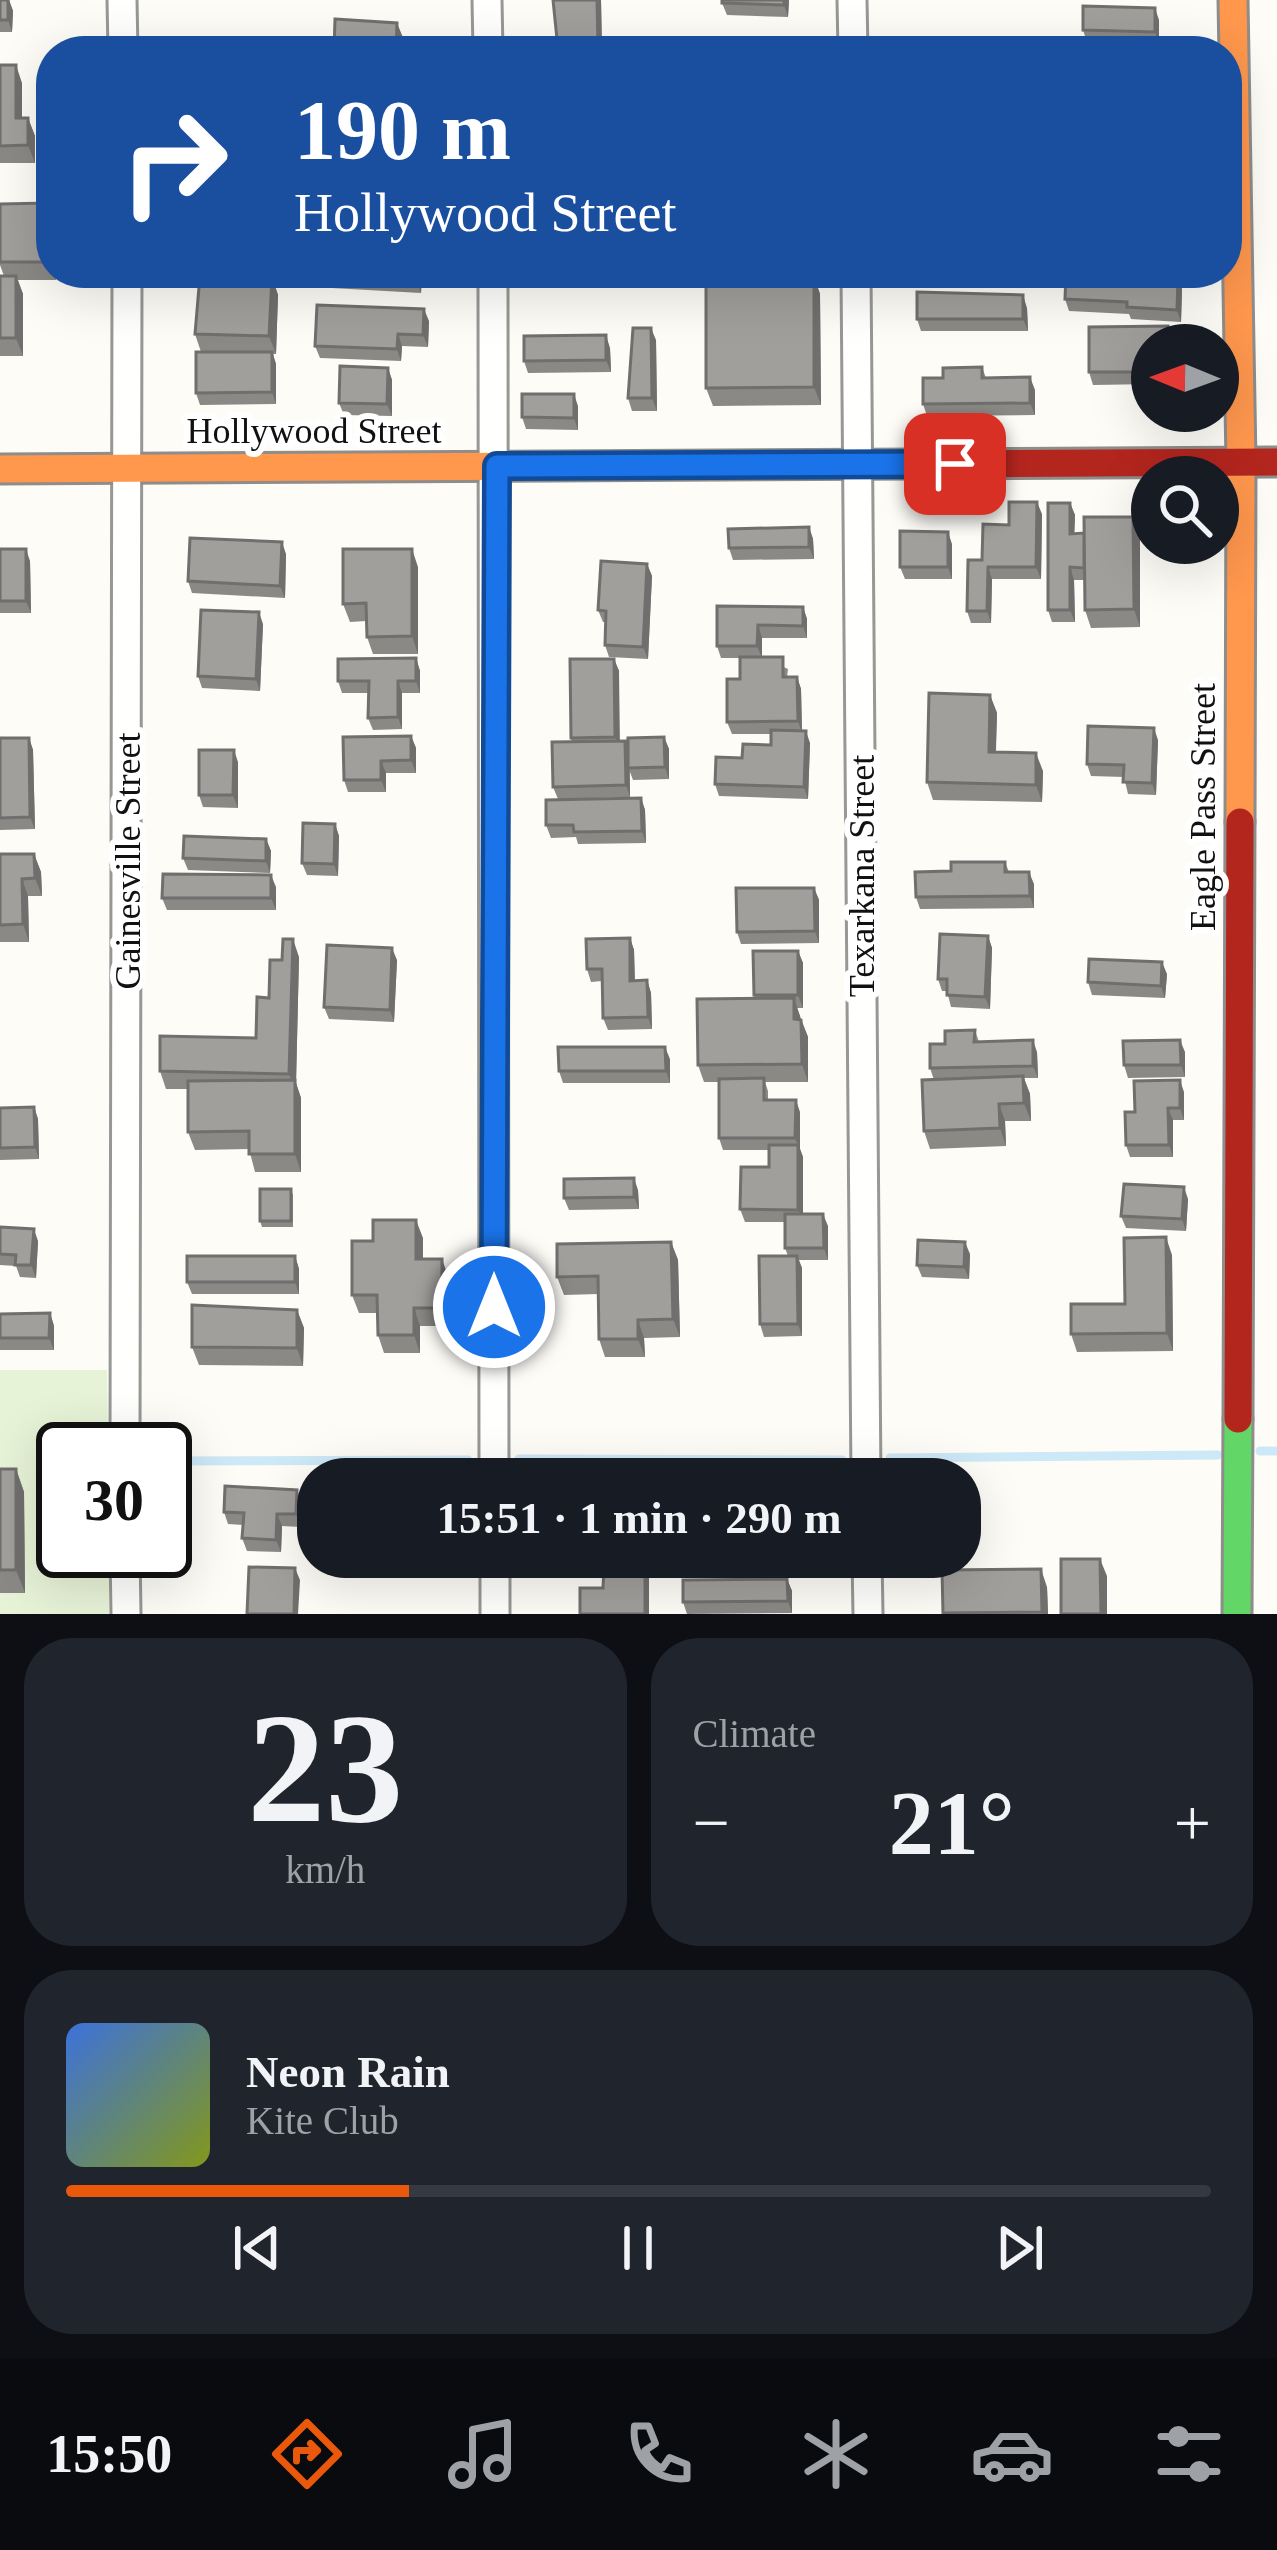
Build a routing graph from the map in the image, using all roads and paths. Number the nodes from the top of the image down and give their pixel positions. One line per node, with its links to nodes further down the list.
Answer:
1 (122, 0): 5 (street)
2 (488, 0): 6 (street)
3 (852, 0): 7 (street)
4 (1233, 0): 8 (street, Eagle Pass Street)
5 (123, 36)
6 (488, 36)
7 (853, 36)
8 (1234, 36)
9 (127, 288): 17 (street, Gainesville Street)
10 (493, 288): 16 (street)
11 (856, 288): 15 (street, Texarkana Street)
12 (1238, 288): 13 (street, Eagle Pass Street)
13 (1241, 462): 14 (street, Hollywood Street); 15 (street, Hollywood Street); 28 (street, Eagle Pass Street)
14 (1277, 462)
15 (860, 464): 16 (street, Hollywood Street); 21 (street, Texarkana Street)
16 (497, 466): 17 (street, Hollywood Street); 20 (street)
17 (130, 468): 18 (street, Hollywood Street); 19 (street, Gainesville Street)
18 (0, 469)
19 (125, 1422)
20 (494, 1458)
21 (866, 1458)
22 (125, 1578): 25 (street)
23 (495, 1578): 26 (street)
24 (867, 1578): 27 (street)
25 (126, 1614)
26 (495, 1614)
27 (868, 1614)
28 (1237, 1614)

